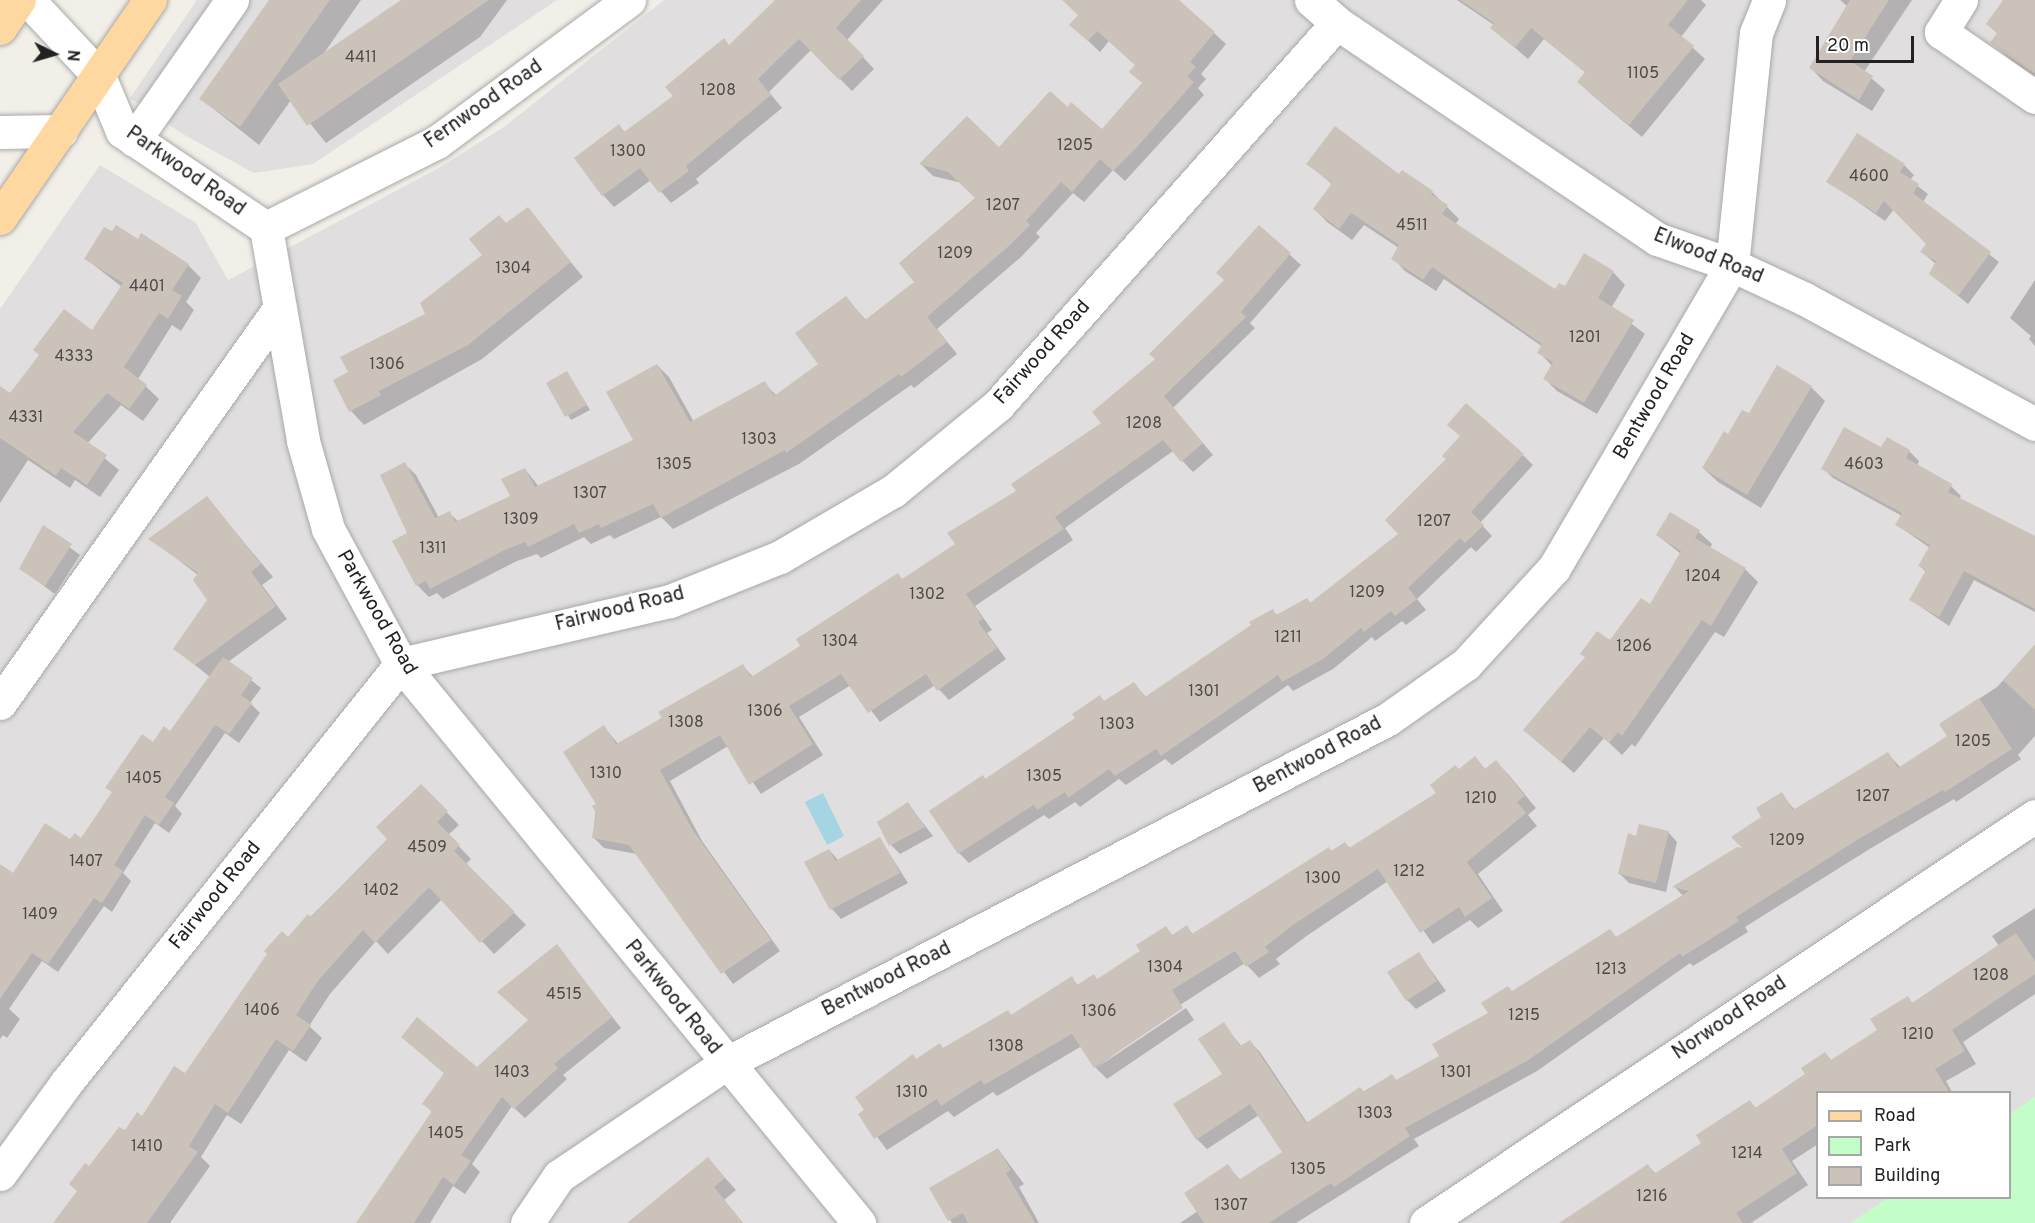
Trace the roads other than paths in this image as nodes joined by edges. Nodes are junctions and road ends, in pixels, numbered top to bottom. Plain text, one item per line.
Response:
1 (19, 0) edge
2 (28, 0) edge
3 (150, 0) edge
4 (232, 0) edge
5 (1311, 0) edge
6 (1769, 0) edge
7 (1961, 0) edge
8 (622, 2) edge
9 (1337, 23) junction
10 (0, 28) edge
11 (99, 76) junction
12 (2035, 97) edge
13 (61, 131) junction
14 (0, 132) edge
15 (134, 140) junction
16 (0, 218) edge
17 (266, 228) junction
18 (1732, 265) junction
19 (280, 308) junction
20 (2035, 424) edge
21 (401, 664) junction
22 (0, 703) edge
23 (2035, 816) edge
24 (725, 1064) junction
25 (0, 1174) edge
26 (527, 1223) edge
27 (859, 1223) edge
28 (1426, 1223) edge

1 - 10 main road
2 - 11 street, Parkwood Road
3 - 11 main road
4 - 15 street
5 - 9 street, Elwood Road
6 - 18 street, Bentwood Road
7 - 12 street
8 - 17 street, Fernwood Road
9 - 18 street, Elwood Road
9 - 21 street, Fairwood Road
11 - 13 main road
11 - 15 street, Parkwood Road
13 - 14 street
13 - 16 main road
15 - 17 street, Parkwood Road
17 - 19 street, Parkwood Road
18 - 20 street, Elwood Road
18 - 24 street, Bentwood Road
19 - 21 street, Parkwood Road
19 - 22 street
21 - 24 street, Parkwood Road
21 - 25 street, Fairwood Road
23 - 28 street, Norwood Road
24 - 26 street, Bentwood Road
24 - 27 street, Parkwood Road

